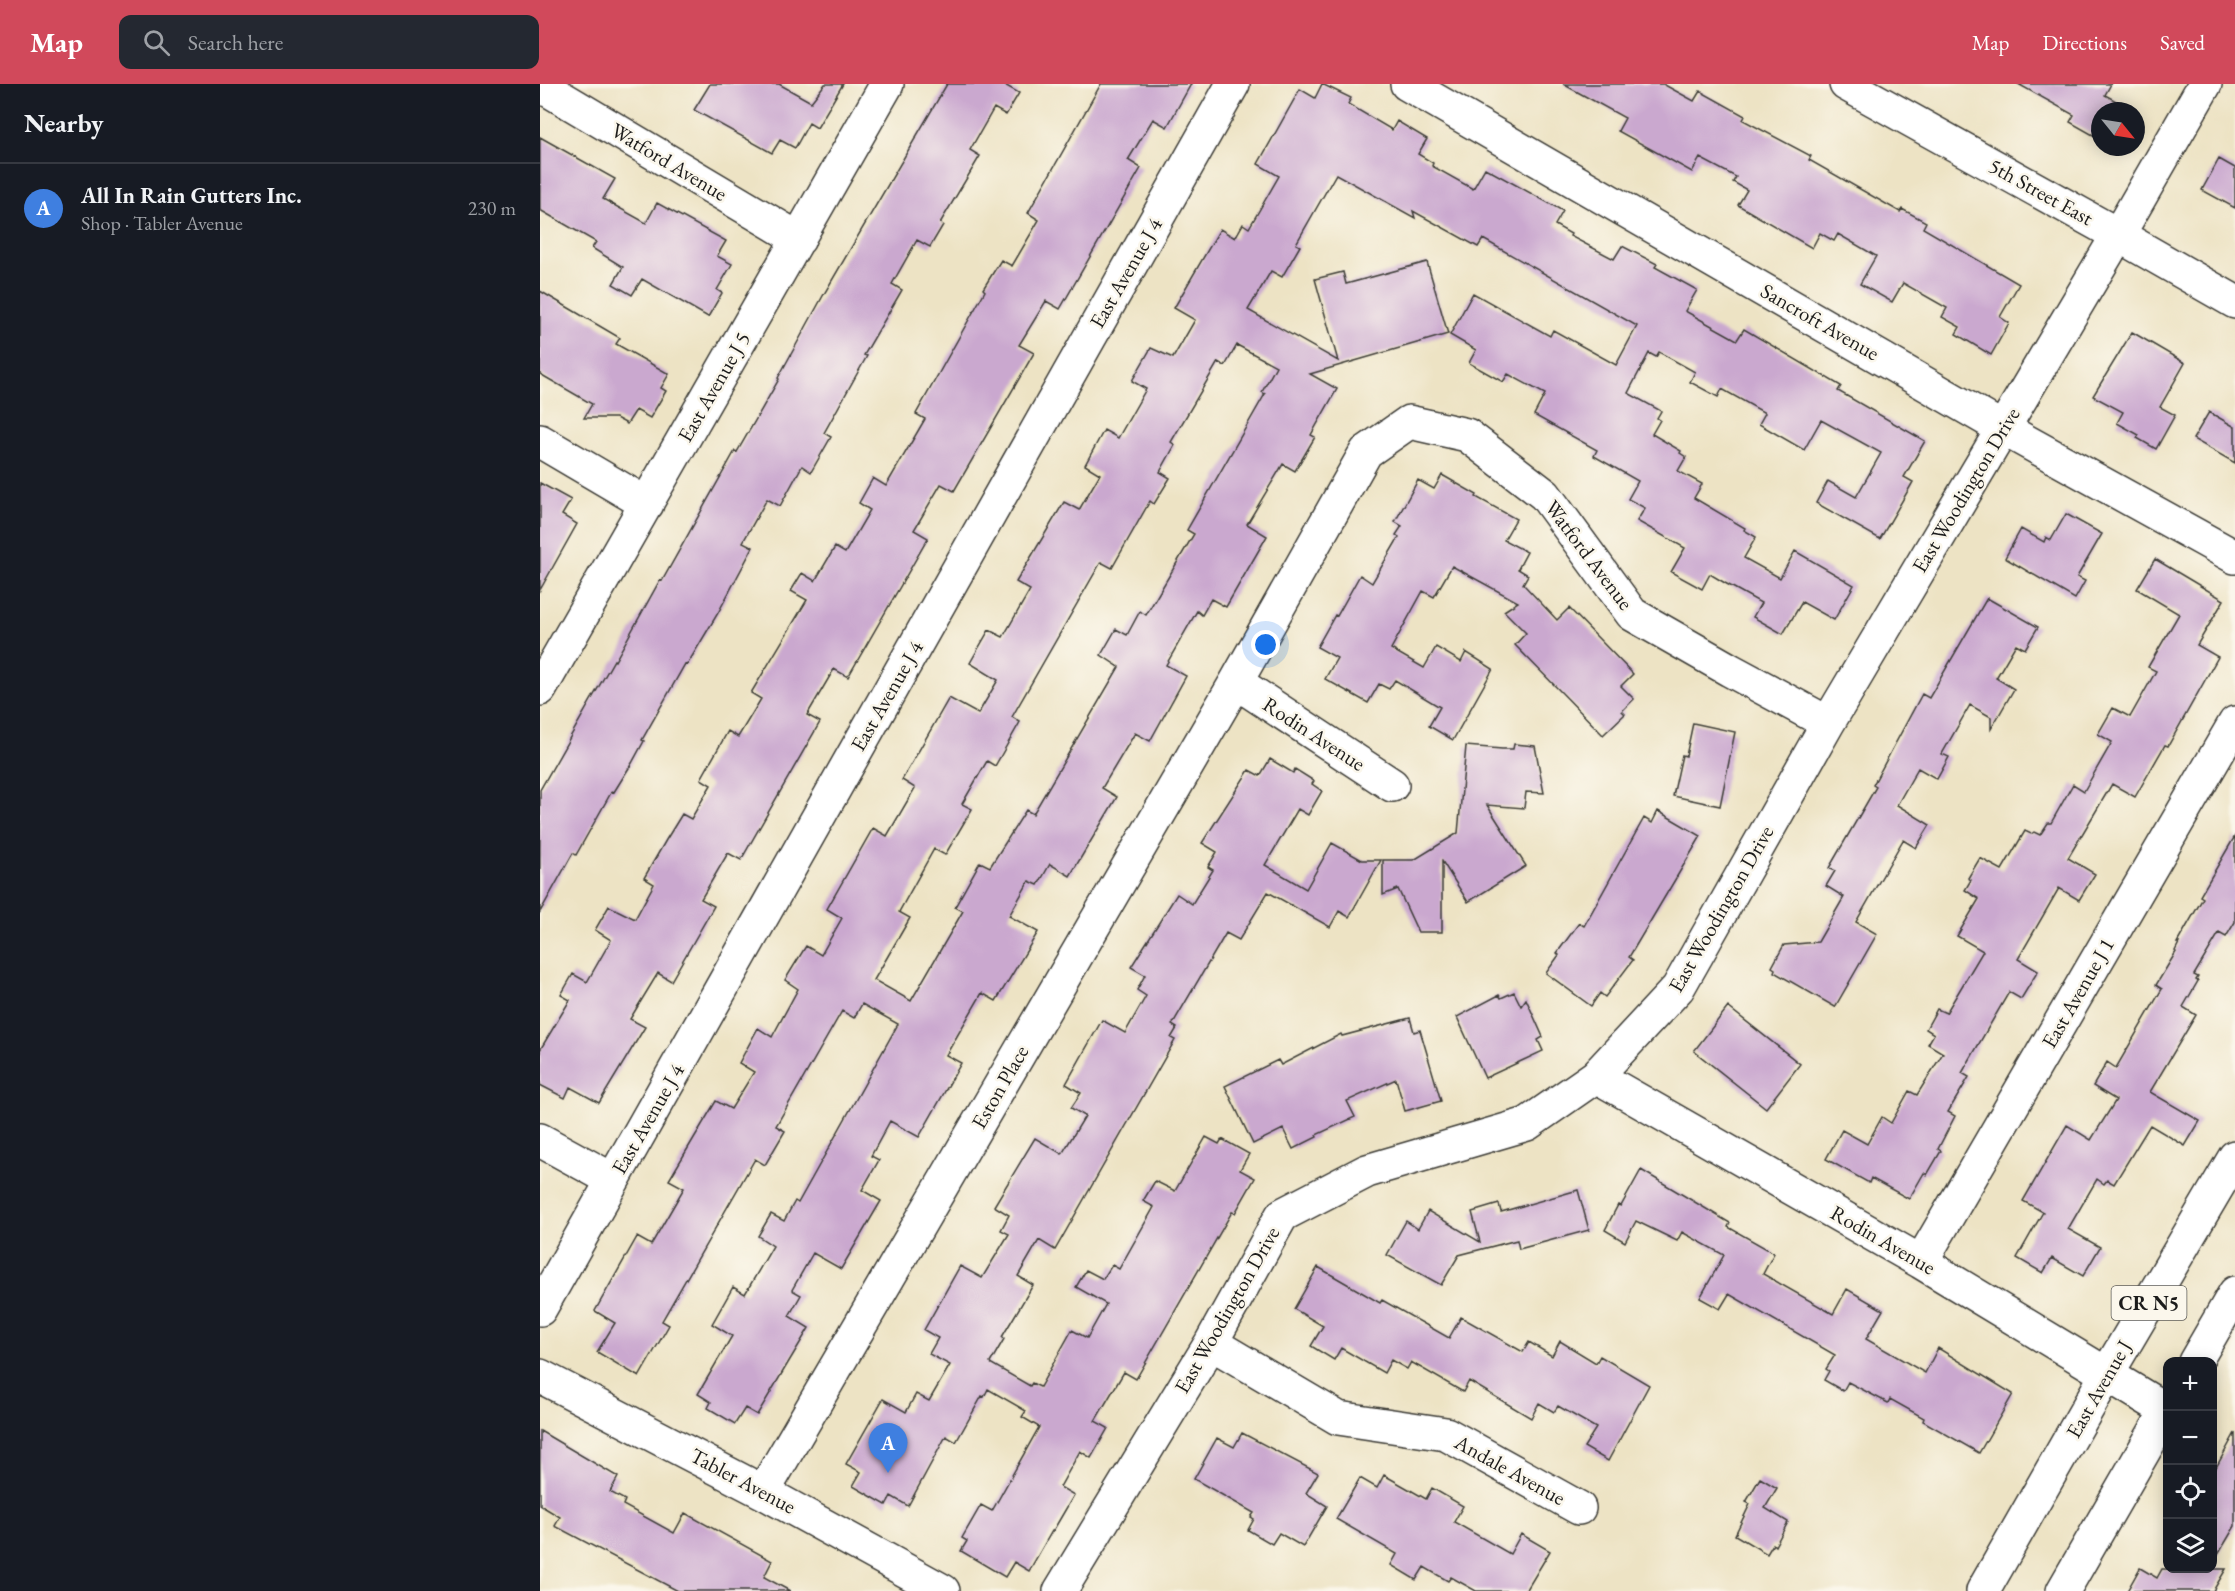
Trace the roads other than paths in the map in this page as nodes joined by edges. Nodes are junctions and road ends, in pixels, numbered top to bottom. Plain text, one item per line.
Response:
1 (887, 84) edge
2 (1233, 84) edge
3 (1407, 84) edge
4 (1846, 84) edge
5 (2205, 84) edge
6 (541, 85) edge
7 (2118, 235) junction
8 (799, 239) junction
9 (2235, 302) edge
10 (2002, 428) junction
11 (540, 441) edge
12 (647, 504) junction
13 (2235, 557) edge
14 (1236, 682) junction
15 (540, 689) edge
16 (1828, 723) junction
17 (2235, 723) edge
18 (1392, 785) dead end
19 (1596, 1076) junction
20 (540, 1140) edge
21 (2235, 1157) edge
22 (613, 1180) junction
23 (1921, 1262) junction
24 (2235, 1293) edge
25 (540, 1309) edge
26 (1210, 1343) junction
27 (2198, 1357) edge
28 (2107, 1374) junction
29 (540, 1376) edge
30 (2163, 1407) edge
31 (2166, 1411) edge
32 (763, 1491) junction
33 (1579, 1508) dead end
34 (943, 1591) edge
35 (1060, 1591) edge
36 (1983, 1591) edge
37 (2063, 1591) edge

1 - 8 street, East Avenue J 5
2 - 22 street, East Avenue J 4
3 - 10 street, Sancroft Avenue
4 - 7 street, 5th Street East
5 - 7 street, East Woodington Drive
6 - 8 street, Watford Avenue
7 - 9 street, 5th Street East
7 - 10 street, East Woodington Drive
8 - 12 street, East Avenue J 5
10 - 13 street, Sancroft Avenue
10 - 16 street, East Woodington Drive
11 - 12 street
12 - 15 street, East Avenue J 5
14 - 16 street, Watford Avenue
14 - 18 street, Rodin Avenue
14 - 32 street, Eston Place
16 - 19 street, East Woodington Drive
17 - 23 street, East Avenue J 1
19 - 23 street, Rodin Avenue
19 - 26 street, East Woodington Drive
20 - 22 street
21 - 28 street, East Avenue J / CR N5
22 - 25 street, East Avenue J 4
23 - 28 street, Rodin Avenue
24 - 27 street
26 - 33 street, Andale Avenue
26 - 35 street, East Woodington Drive
28 - 30 street, Rodin Avenue
28 - 36 street, East Avenue J / CR N5
29 - 32 street, Tabler Avenue
31 - 37 street
32 - 34 street, Tabler Avenue

